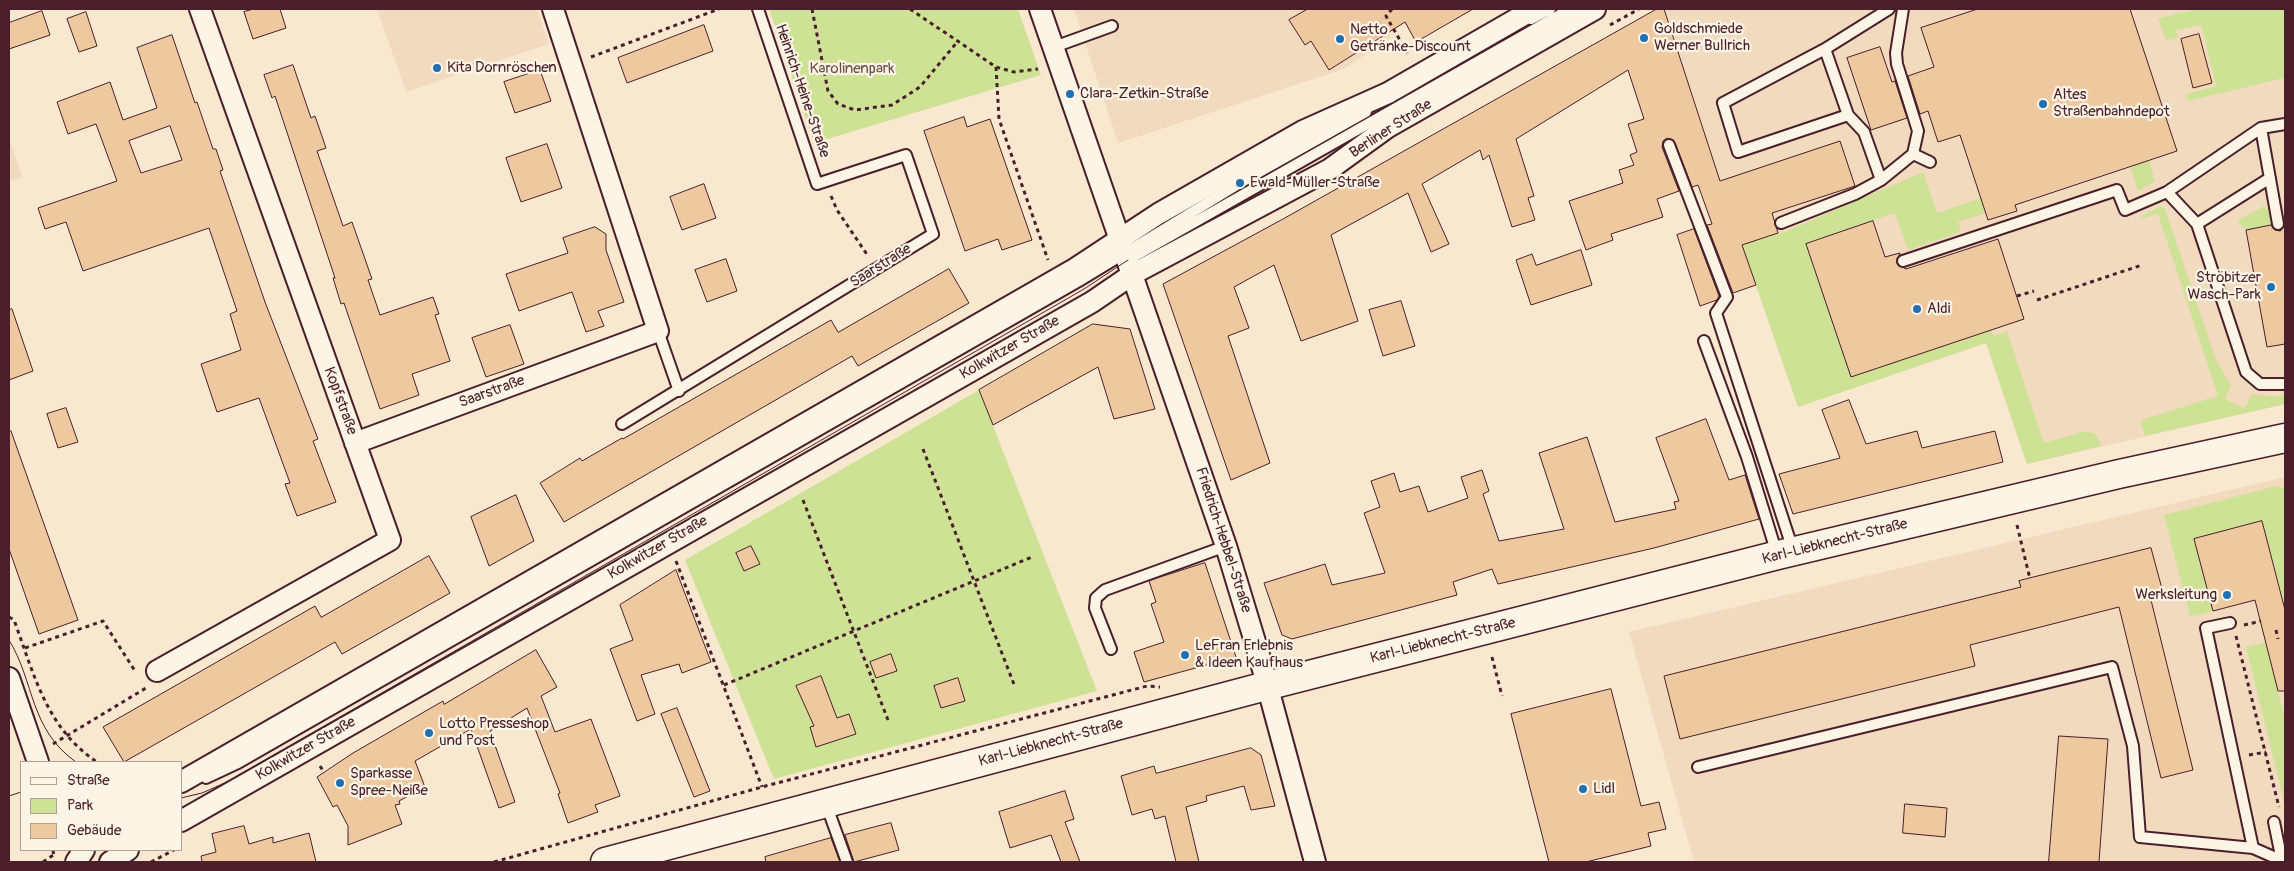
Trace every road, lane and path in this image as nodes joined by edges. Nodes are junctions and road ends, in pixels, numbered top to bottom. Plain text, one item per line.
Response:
1 (200, 9) edge
2 (553, 9) edge
3 (719, 9) edge
4 (758, 9) edge
5 (812, 9) edge
6 (910, 9) edge
7 (1040, 9) edge
8 (1392, 9) edge
9 (1534, 9) edge
10 (1550, 9) edge
11 (1570, 9) edge
12 (1595, 9) edge
13 (1889, 9) edge
14 (1903, 9) edge
15 (1112, 26) dead end
16 (958, 41) junction
17 (1824, 49) junction
18 (1057, 55) junction
19 (1413, 63) dead end
20 (572, 64) junction
21 (996, 67) junction
22 (1848, 114) junction
23 (2285, 124) edge
24 (2261, 128) junction
25 (1669, 145) dead end
26 (1913, 154) junction
27 (1930, 162) dead end
28 (2270, 178) junction
29 (1881, 180) junction
30 (817, 184) joint
31 (2167, 192) junction
32 (830, 193) dead end
33 (1782, 223) dead end
34 (2197, 224) junction
35 (2278, 224) dead end
36 (1126, 256) junction
37 (1903, 261) dead end
38 (1049, 264) dead end
39 (2142, 265) dead end
40 (877, 269) junction
41 (2034, 290) dead end
42 (2017, 296) dead end
43 (2037, 300) dead end
44 (658, 331) junction
45 (1704, 341) dead end
46 (2285, 384) edge
47 (679, 391) junction
48 (622, 424) dead end
49 (2285, 438) edge
50 (355, 443) junction
51 (923, 449) dead end
52 (803, 500) dead end
53 (2017, 525) dead end
54 (1226, 546) junction
55 (1786, 553) junction
56 (1032, 557) dead end
57 (675, 558) dead end
58 (2030, 578) dead end
59 (974, 581) junction
60 (9, 617) edge
61 (2261, 621) dead end
62 (2232, 625) joint
63 (2246, 625) dead end
64 (2276, 630) dead end
65 (854, 632) junction
66 (2278, 639) dead end
67 (25, 648) junction
68 (1111, 649) dead end
69 (1492, 657) dead end
70 (9, 678) edge
71 (151, 680) junction
72 (724, 685) junction
73 (1147, 686) dead end
74 (1266, 686) junction
75 (1015, 687) dead end
76 (1502, 696) dead end
77 (888, 720) dead end
78 (66, 737) junction
79 (37, 758) edge
80 (95, 761) edge
81 (320, 765) dead end
82 (1698, 767) dead end
83 (324, 772) dead end
84 (182, 782) edge
85 (762, 787) junction
86 (826, 803) junction
87 (2278, 819) joint
88 (182, 820) edge
89 (2253, 848) junction
90 (53, 851) edge
91 (126, 851) edge
92 (172, 851) edge
93 (2284, 861) edge
94 (43, 862) edge
95 (110, 862) edge
96 (152, 862) edge
97 (494, 862) edge
98 (605, 862) edge
99 (846, 862) edge
100 (1315, 862) edge

1 - 50 street, Kopfstraße
2 - 20 street
3 - 20 path
4 - 30 lane, Heinrich-Heine-Straße
5 - 16 path
6 - 16 path
7 - 18 street
8 - 19 path
9 - 36 street, Berliner Straße
10 - 36 lane
11 - 36 lane
12 - 36 street, Berliner Straße
13 - 17 lane
14 - 26 lane
15 - 18 lane
16 - 21 path
17 - 22 lane
17 - 22 lane
18 - 21 path
18 - 36 street
20 - 44 street
21 - 38 path
22 - 29 lane
23 - 24 lane
24 - 28 lane
24 - 31 lane
25 - 55 lane
26 - 27 lane
26 - 29 lane
28 - 34 lane
28 - 35 lane
29 - 33 lane
30 - 40 lane, Saarstraße
31 - 34 lane
31 - 37 lane
32 - 40 path
34 - 46 lane
36 - 54 street, Friedrich-Hebbel-Straße
36 - 84 street
36 - 88 street, Kolkwitzer Straße
39 - 43 path
40 - 47 lane, Saarstraße
41 - 42 path
44 - 47 lane
44 - 50 street, Saarstraße
45 - 55 lane
47 - 48 lane, Saarstraße
49 - 55 main road, Karl-Liebknecht-Straße
50 - 71 street, Kopfstraße
51 - 59 path
52 - 65 path
53 - 58 path
54 - 68 lane
54 - 74 street, Friedrich-Hebbel-Straße
55 - 74 main road, Karl-Liebknecht-Straße
56 - 59 path
57 - 72 path
59 - 65 path
59 - 75 path
60 - 67 path
61 - 63 path
62 - 87 path
62 - 89 lane
64 - 66 path
65 - 72 path
65 - 77 path
67 - 71 path
67 - 78 path
69 - 76 path
70 - 79 street
71 - 78 path
72 - 85 path
73 - 85 path
74 - 86 main road, Karl-Liebknecht-Straße
74 - 100 street, Friedrich-Hebbel-Straße
78 - 79 path
78 - 80 path
81 - 83 path
82 - 89 lane
85 - 97 path
86 - 98 main road, Karl-Liebknecht-Straße
86 - 99 lane
87 - 93 lane
89 - 93 lane
90 - 94 path
91 - 95 street
92 - 96 path

